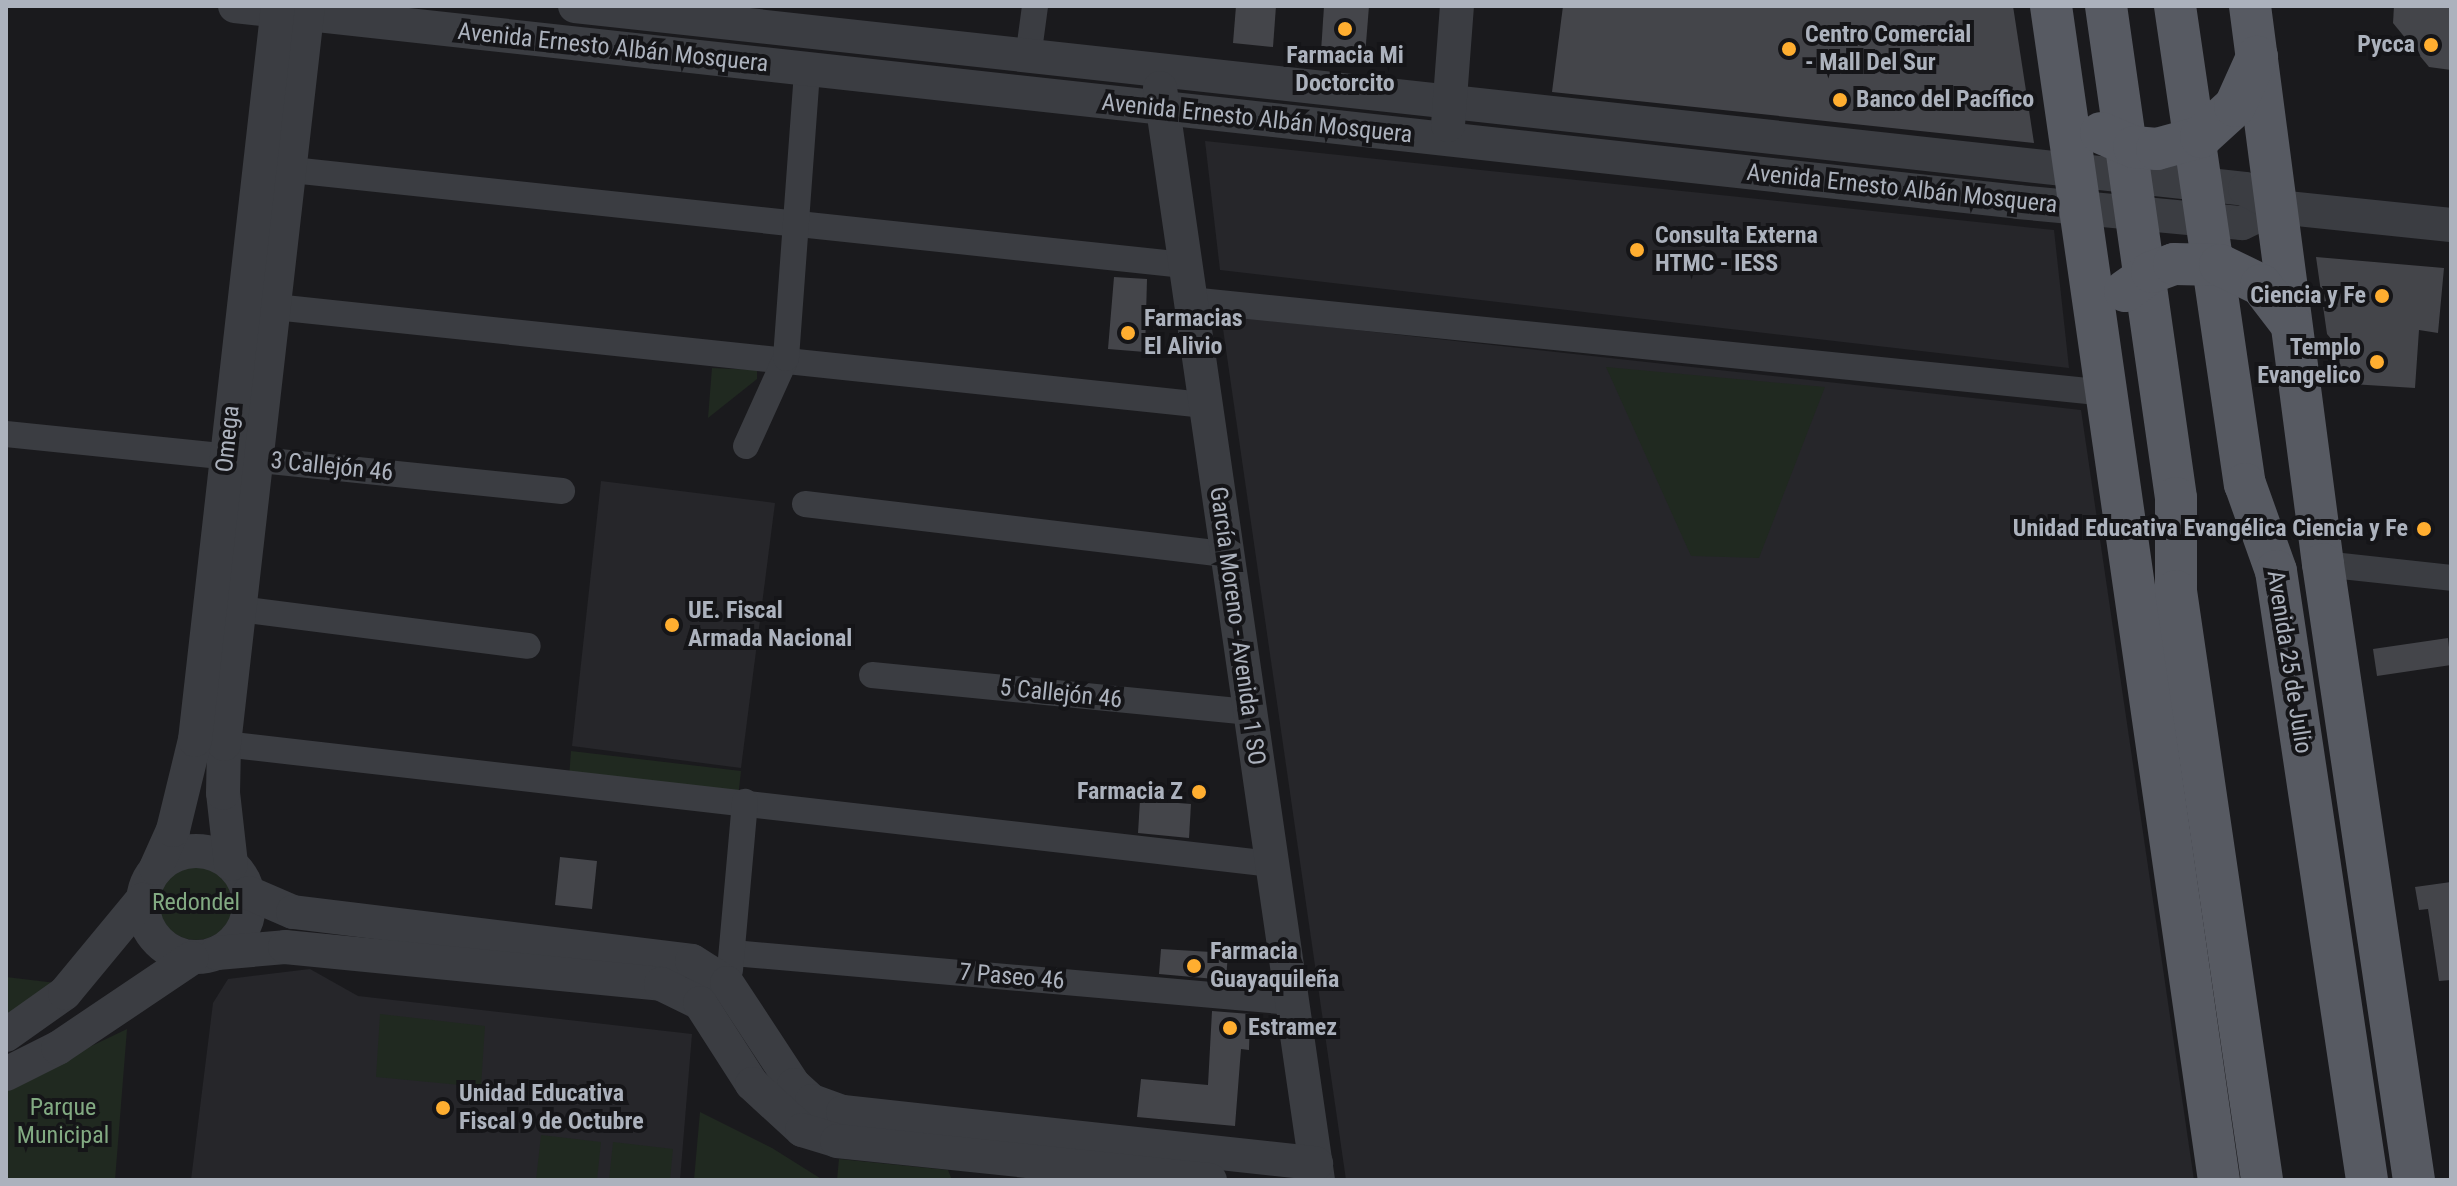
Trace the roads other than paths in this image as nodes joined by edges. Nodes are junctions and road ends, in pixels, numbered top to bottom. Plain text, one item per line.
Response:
1 (235, 6) edge
2 (575, 6) edge
3 (1035, 6) edge
4 (1457, 6) edge
5 (2051, 6) edge
6 (2106, 6) edge
7 (2175, 6) edge
8 (2250, 6) edge
9 (292, 9) edge
10 (674, 12) edge
11 (671, 54) junction
12 (2258, 56) junction
13 (1028, 58) junction
14 (807, 69) junction
15 (1158, 72) junction
16 (2064, 91) junction
17 (1450, 102) junction
18 (1162, 109) junction
19 (1447, 139) junction
20 (292, 170) junction
21 (2078, 190) junction
22 (2277, 207) junction
23 (797, 223) junction
24 (2451, 225) edge
25 (1184, 265) junction
26 (1190, 300) junction
27 (275, 307) junction
28 (2291, 324) junction
29 (2100, 341) junction
30 (786, 358) junction
31 (2107, 393) junction
32 (1205, 405) junction
33 (6, 434) edge
34 (746, 446) dead end
35 (242, 458) junction
36 (562, 491) dead end
37 (805, 504) dead end
38 (1227, 554) junction
39 (2323, 564) junction
40 (2451, 578) edge
41 (240, 609) junction
42 (528, 646) dead end
43 (872, 675) dead end
44 (1250, 712) junction
45 (224, 744) junction
46 (745, 802) junction
47 (231, 864) junction
48 (1272, 864) junction
49 (156, 868) junction
50 (249, 893) junction
51 (142, 900) junction
52 (2377, 926) junction
53 (205, 956) junction
54 (730, 968) junction
55 (2237, 993) junction
56 (1292, 1002) junction
57 (6, 1035) edge
58 (2350, 1064) junction
59 (6, 1074) edge
60 (2207, 1099) junction
61 (1317, 1172) edge
62 (1210, 1180) edge
63 (2219, 1180) edge
64 (2262, 1180) edge
65 (2367, 1180) edge
66 (2414, 1180) edge

1 - 9 street, Avenida Ernesto Albán Mosquera
2 - 10 street, Avenida Ernesto Albán Mosquera
3 - 13 street
4 - 17 street
5 - 16 main road
6 - 55 main road
7 - 58 main road, Avenida 25 de Julio
8 - 12 main road, Avenida 25 de Julio
9 - 11 street, Avenida Ernesto Albán Mosquera
9 - 20 street, Omega
9 - 35 street, Omega
10 - 11 street
10 - 13 street, Avenida Ernesto Albán Mosquera
11 - 14 street, Avenida Ernesto Albán Mosquera
12 - 16 main road
12 - 22 main road, Avenida 25 de Julio
13 - 15 street, Avenida Ernesto Albán Mosquera
14 - 18 street, Avenida Ernesto Albán Mosquera
14 - 23 street
15 - 17 street, Avenida Ernesto Albán Mosquera
15 - 18 street, García Moreno - Avenida 1 SO
16 - 21 main road
17 - 19 street
17 - 21 street, Avenida Ernesto Albán Mosquera
18 - 19 street, Avenida Ernesto Albán Mosquera
18 - 25 street, García Moreno - Avenida 1 SO
19 - 21 street, Avenida Ernesto Albán Mosquera
20 - 23 street
20 - 27 street, Omega
21 - 22 street, Avenida Ernesto Albán Mosquera
21 - 29 main road
22 - 24 street, Avenida Ernesto Albán Mosquera
22 - 28 main road, Avenida 25 de Julio
23 - 25 street
23 - 30 street
25 - 26 street, García Moreno - Avenida 1 SO
26 - 31 street
26 - 32 street, García Moreno - Avenida 1 SO
27 - 30 street
27 - 35 street, Omega
28 - 29 main road
28 - 39 main road, Avenida 25 de Julio
29 - 31 main road
30 - 32 street
30 - 34 street
31 - 60 main road
32 - 38 street, García Moreno - Avenida 1 SO
33 - 35 street, 3 Callejón 46
35 - 36 street, 3 Callejón 46
35 - 41 street, Omega
35 - 49 street, Omega
37 - 38 street
38 - 44 street, García Moreno - Avenida 1 SO
39 - 40 street
39 - 52 main road, Avenida 25 de Julio
41 - 42 street
41 - 45 street, Omega
43 - 44 street, 5 Callejón 46
44 - 48 street, García Moreno - Avenida 1 SO
45 - 46 street
45 - 47 street, Omega
46 - 48 street
46 - 54 street
47 - 49 street
47 - 50 street
48 - 56 street, García Moreno - Avenida 1 SO
49 - 51 street
50 - 53 street
50 - 54 street
51 - 53 street
51 - 57 street
52 - 58 main road
52 - 66 main road, Avenida 25 de Julio
53 - 59 street
53 - 62 street
54 - 56 street, 7 Paseo 46
54 - 61 street
55 - 60 main road
55 - 64 main road
56 - 61 street, García Moreno - Avenida 1 SO
58 - 65 main road, Avenida 25 de Julio
60 - 63 main road

